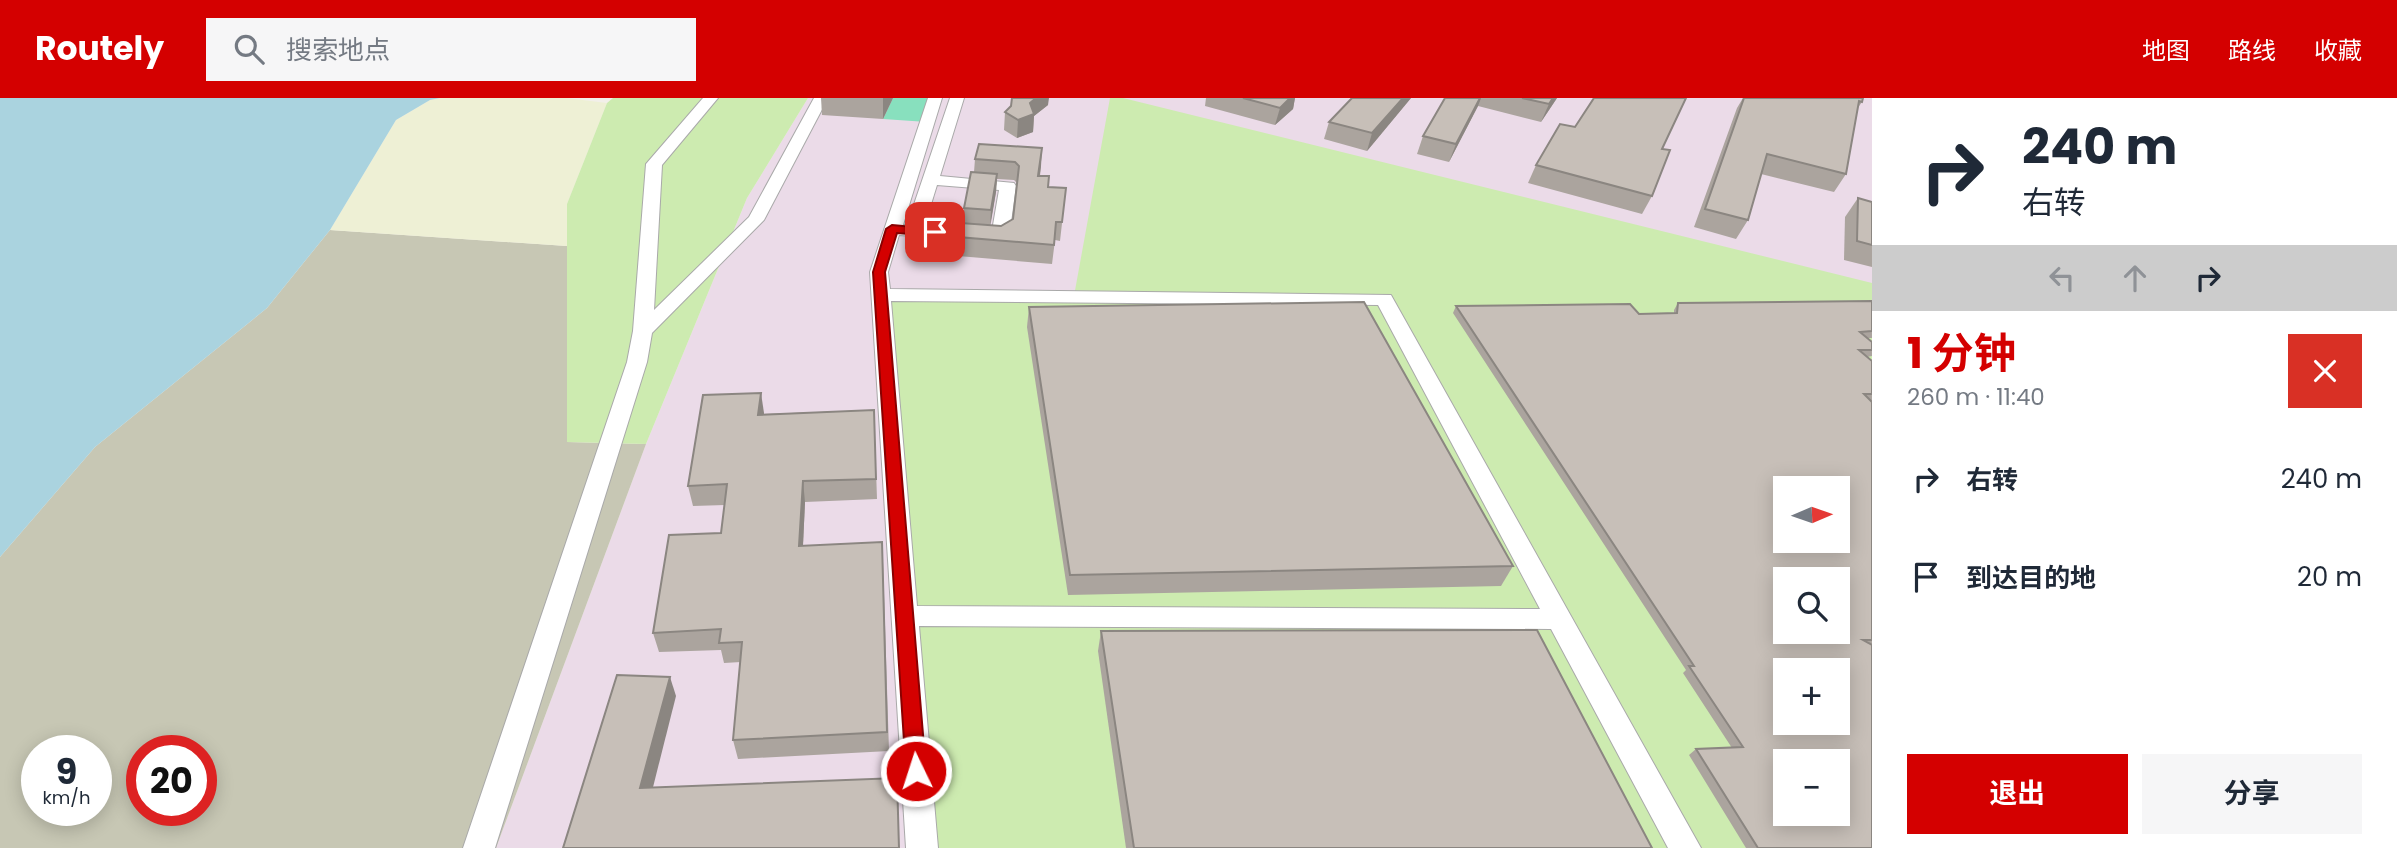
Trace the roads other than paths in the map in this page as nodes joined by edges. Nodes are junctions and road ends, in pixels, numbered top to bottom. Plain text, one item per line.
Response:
1 (711, 98) edge
2 (821, 98) edge
3 (935, 98) edge
4 (957, 98) edge
5 (930, 180) junction
6 (892, 229) junction
7 (914, 231) junction
8 (881, 295) junction
9 (642, 331) junction
10 (905, 616) junction
11 (1559, 619) junction
12 (479, 848) edge
13 (922, 848) edge
14 (1685, 848) edge

1 - 9 street
2 - 9 lane
3 - 6 street
4 - 5 lane
5 - 7 lane
5 - 7 street
6 - 7 lane
6 - 8 street
8 - 10 street
8 - 11 street
9 - 12 street
10 - 11 street
10 - 13 street
11 - 14 street

